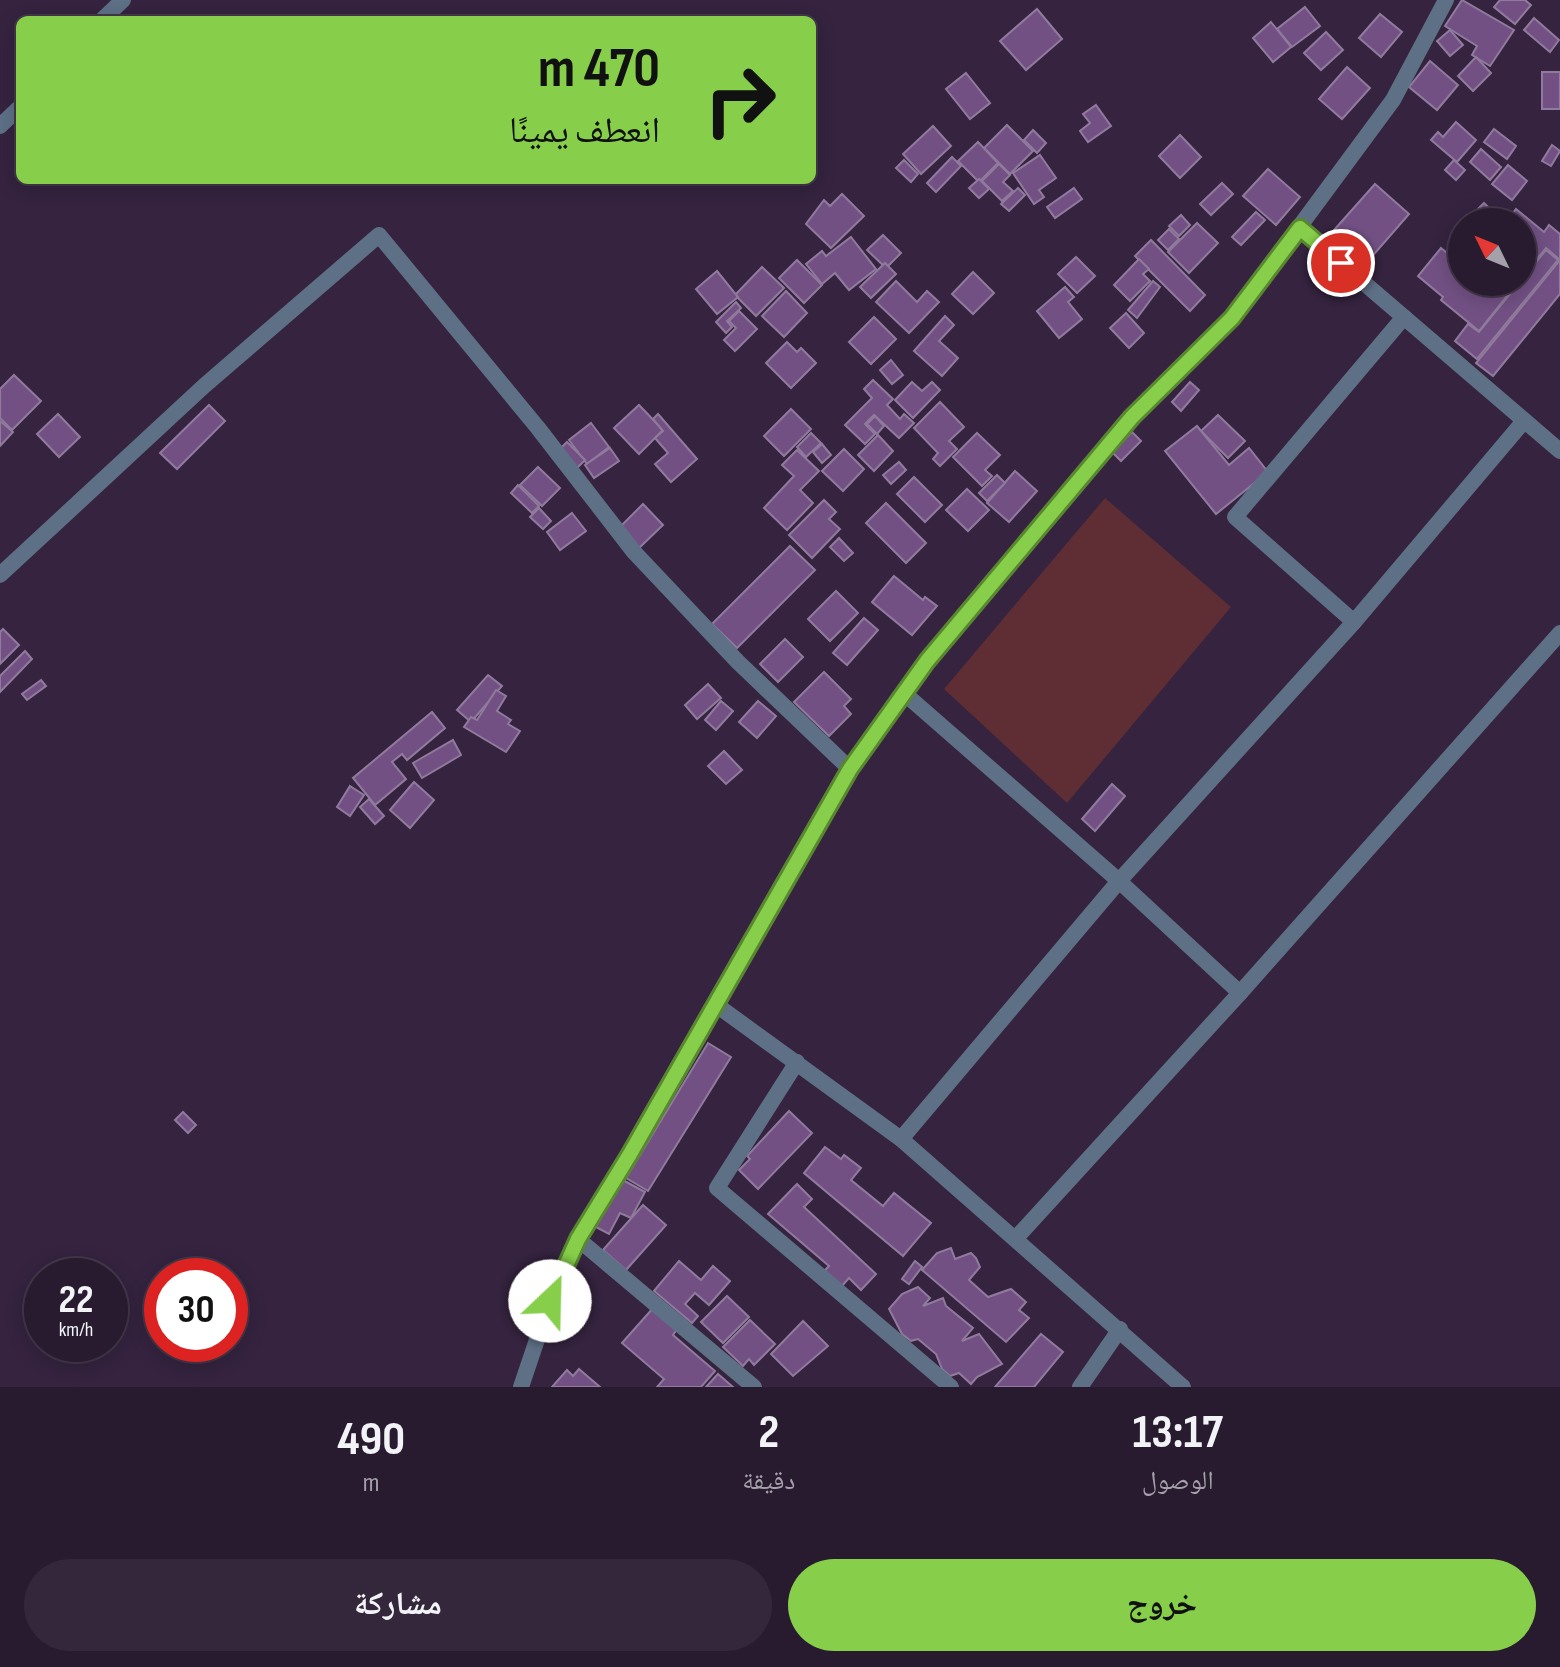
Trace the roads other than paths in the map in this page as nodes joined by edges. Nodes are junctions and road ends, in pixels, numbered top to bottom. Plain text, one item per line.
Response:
1 (123, 0) edge
2 (1446, 0) edge
3 (106, 16) edge
4 (16, 111) edge
5 (0, 126) edge
6 (1300, 228) junction
7 (1404, 317) junction
8 (1524, 421) junction
9 (1560, 451) edge
10 (0, 575) edge
11 (1354, 622) junction
12 (1560, 633) edge
13 (905, 694) junction
14 (850, 769) junction
15 (1119, 881) junction
16 (1240, 993) junction
17 (715, 1004) junction
18 (797, 1062) junction
19 (901, 1139) junction
20 (1016, 1238) junction
21 (578, 1239) junction
22 (1120, 1329) junction
23 (521, 1387) edge
24 (754, 1387) edge
25 (951, 1387) edge
26 (1080, 1387) edge
27 (1183, 1387) edge

1 - 3 street
2 - 6 street
4 - 5 street
6 - 7 street
6 - 13 street
7 - 8 street
7 - 11 street
8 - 9 street
8 - 11 street
10 - 14 street
11 - 15 street
12 - 16 street
13 - 14 street
13 - 15 street
14 - 17 street
15 - 16 street
15 - 19 street
16 - 20 street
17 - 18 street
17 - 21 street
18 - 19 street
18 - 25 street
19 - 20 street
20 - 22 street
21 - 23 street
21 - 24 street
22 - 26 street
22 - 27 street

